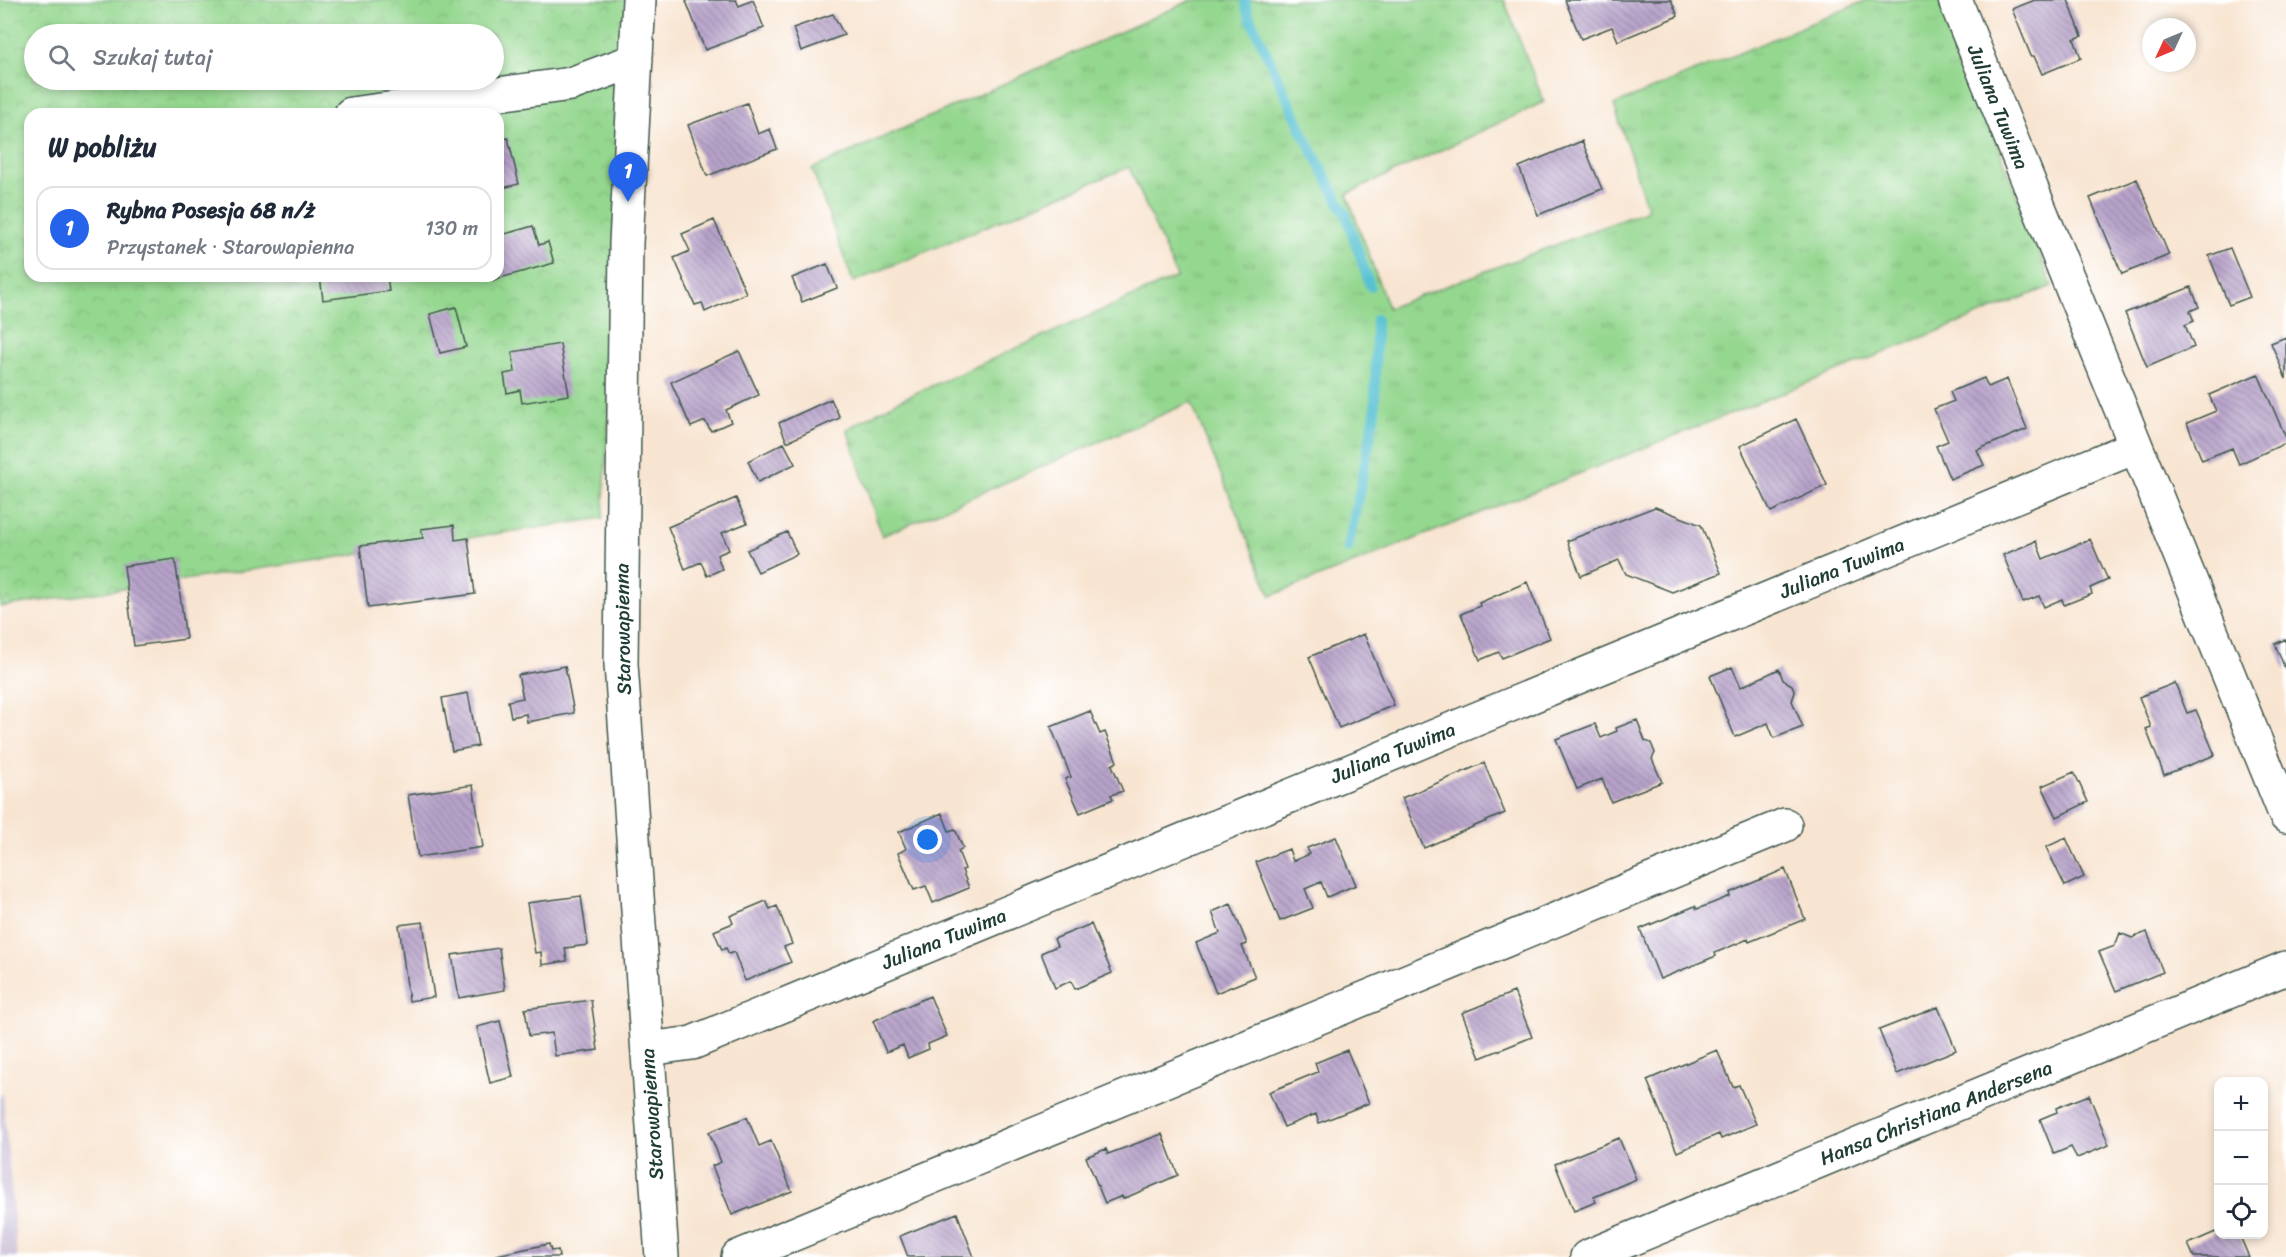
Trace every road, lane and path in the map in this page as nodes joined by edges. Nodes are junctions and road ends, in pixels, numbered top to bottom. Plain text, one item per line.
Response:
1 (639, 0) edge
2 (1955, 0) edge
3 (636, 60) junction
4 (395, 108) edge
5 (2135, 447) junction
6 (2286, 816) edge
7 (1785, 825) dead end
8 (2286, 968) edge
9 (648, 1049) junction
10 (662, 1257) edge
11 (738, 1257) edge
12 (1587, 1257) edge

1 - 3 street, Starowapienna
2 - 5 street, Juliana Tuwima
3 - 4 street
3 - 9 street, Starowapienna
5 - 6 street, Juliana Tuwima
5 - 9 street, Juliana Tuwima
7 - 11 street
8 - 12 street, Hansa Christiana Andersena
9 - 10 street, Starowapienna

